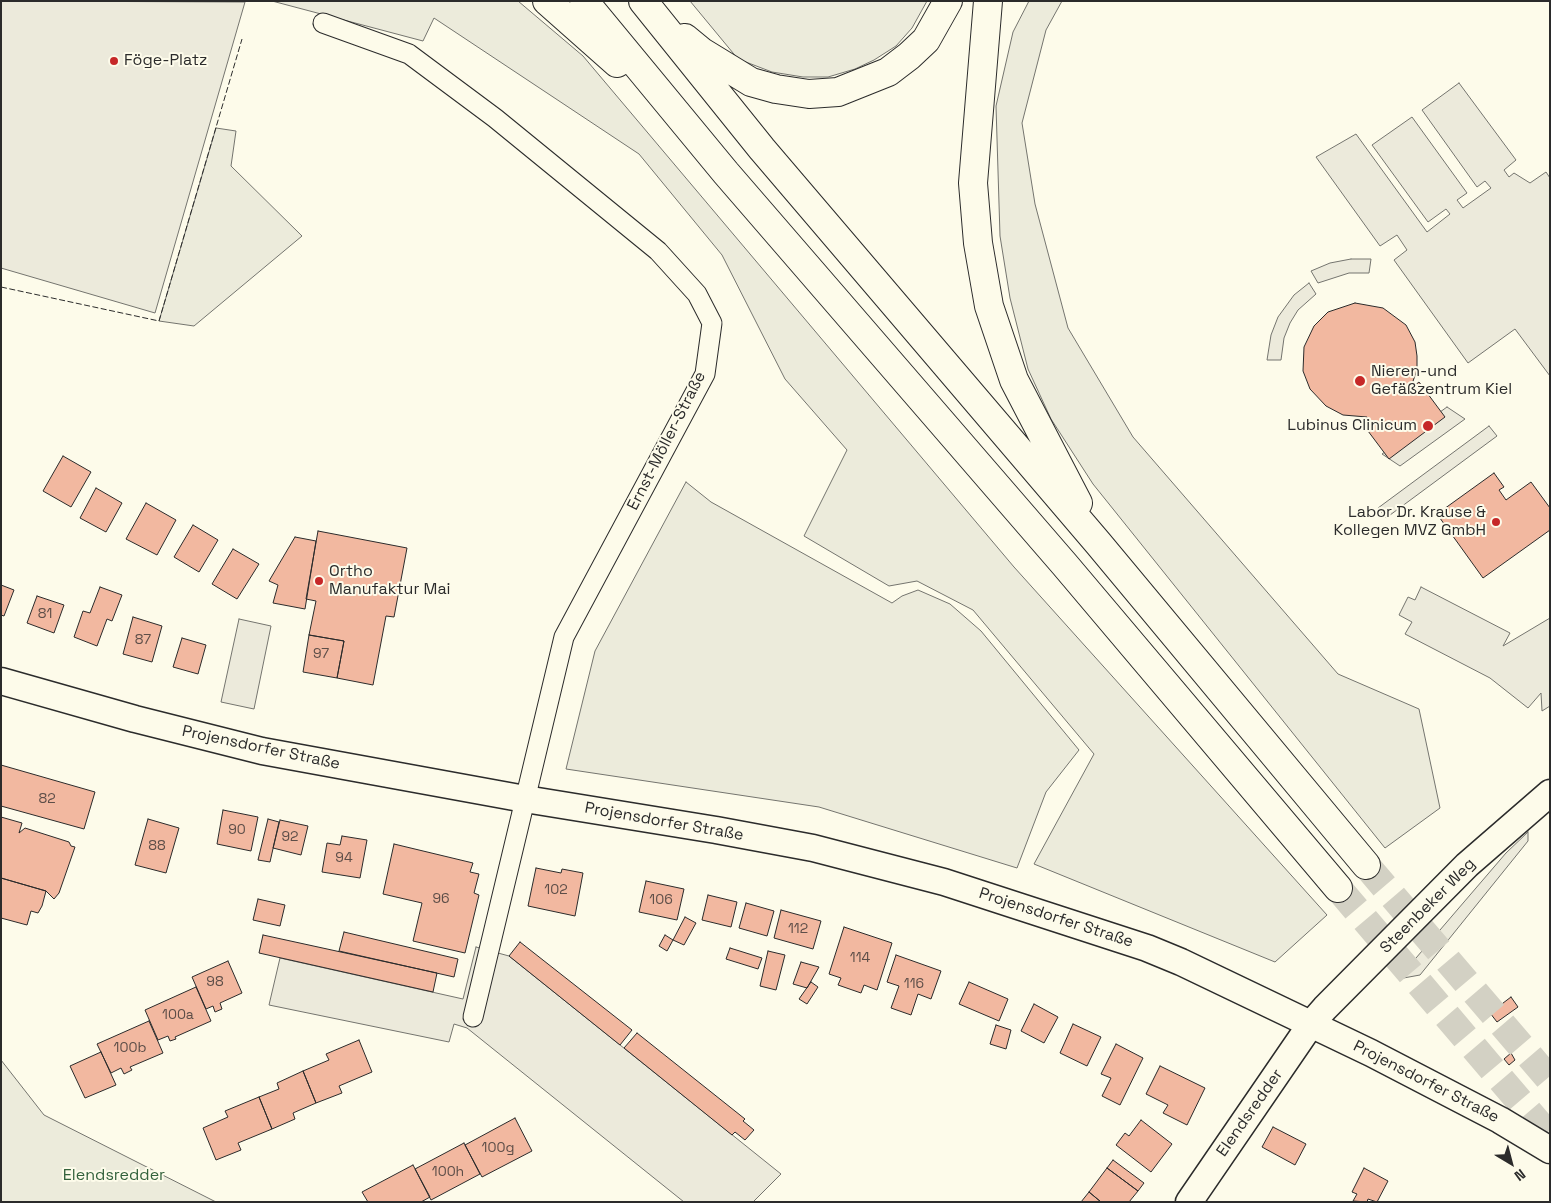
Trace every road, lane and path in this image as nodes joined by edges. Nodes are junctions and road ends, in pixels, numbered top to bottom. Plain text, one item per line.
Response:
1 (547, 1) edge
2 (584, 1) edge
3 (948, 1) edge
4 (988, 1) edge
5 (1007, 1) edge
6 (646, 5) edge
7 (323, 23) dead end
8 (984, 72) junction
9 (726, 173) junction
10 (1098, 543) junction
11 (1, 681) edge
12 (1550, 793) edge
13 (525, 799) junction
14 (1366, 865) tunnel mouth
15 (1338, 888) tunnel mouth
16 (473, 1018) dead end
17 (1311, 1024) junction
18 (1550, 1150) edge
19 (1189, 1202) edge

1 - 9 highway
2 - 9 highway
3 - 6 highway
4 - 8 highway
5 - 8 highway
6 - 10 highway
7 - 13 street, Ernst-Möller-Straße
8 - 10 highway
9 - 15 highway
10 - 14 highway
11 - 13 street, Projensdorfer Straße
12 - 17 street, Steenbeker Weg
13 - 16 street
13 - 17 street, Projensdorfer Straße
17 - 18 street, Projensdorfer Straße
17 - 19 street, Elendsredder

